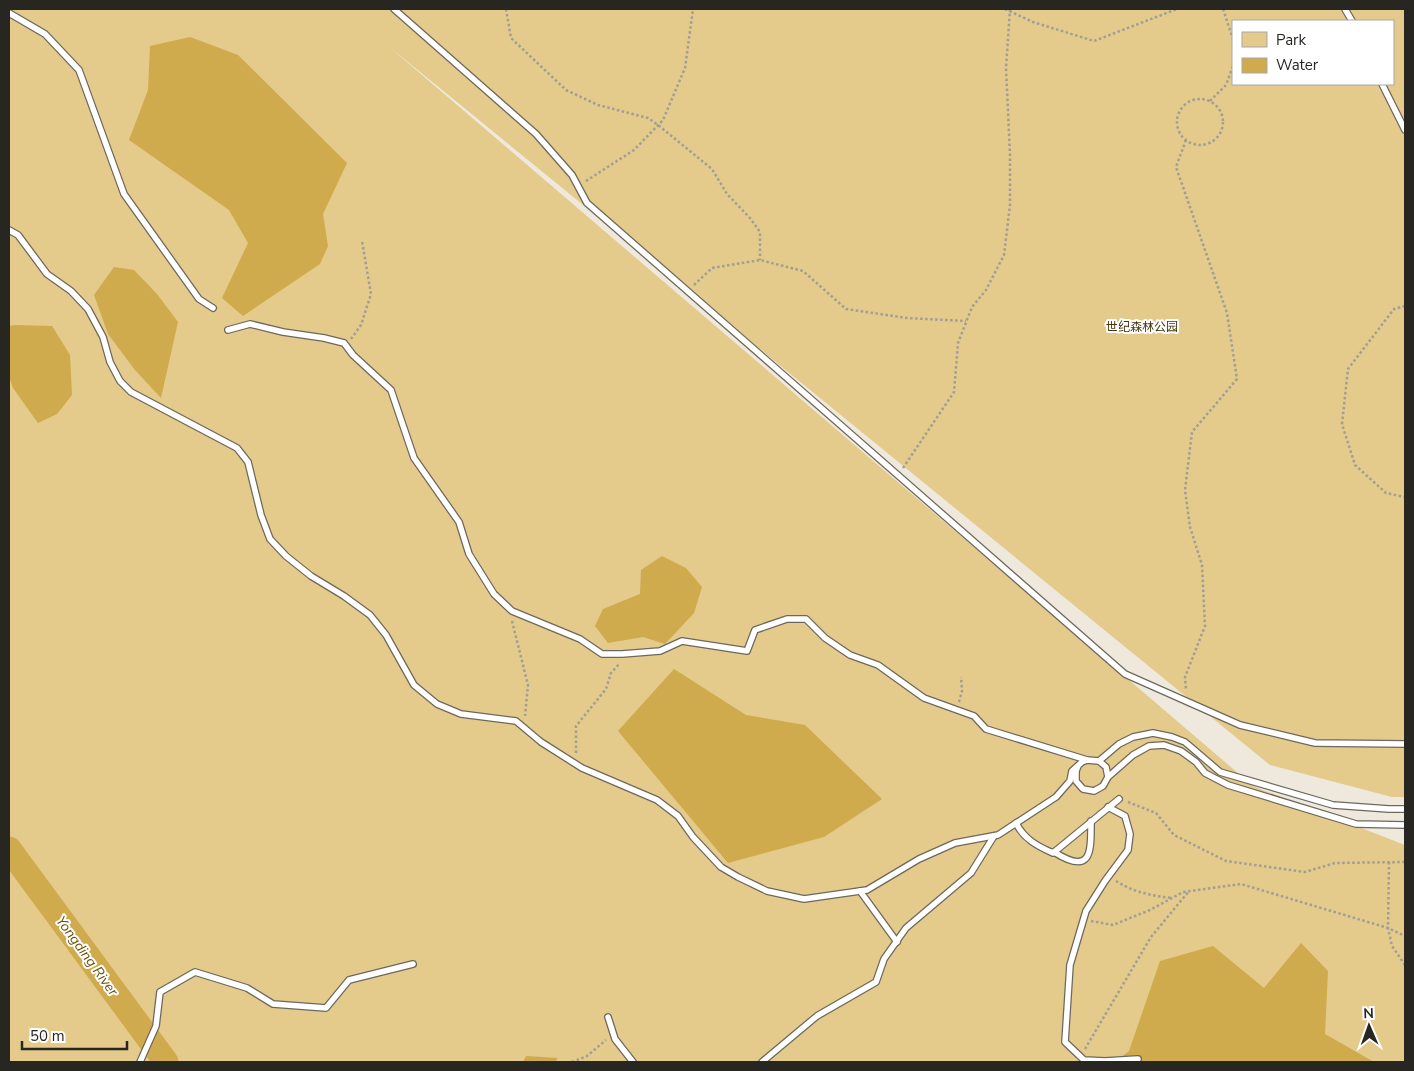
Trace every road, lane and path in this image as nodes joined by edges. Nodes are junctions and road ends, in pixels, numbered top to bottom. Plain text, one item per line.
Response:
1 (394, 9) edge
2 (506, 9) edge
3 (693, 9) edge
4 (1005, 9) edge
5 (1177, 9) edge
6 (1223, 9) edge
7 (1345, 9) edge
8 (1009, 10) edge
9 (9, 12) edge
10 (1351, 20) edge
11 (1232, 36) edge
12 (1232, 69) edge
13 (1382, 85) edge
14 (1210, 101) junction
15 (658, 125) junction
16 (1405, 130) edge
17 (1186, 140) junction
18 (578, 186) junction
19 (9, 230) edge
20 (362, 241) dead end
21 (760, 260) junction
22 (688, 291) junction
23 (1405, 306) edge
24 (212, 308) dead end
25 (966, 321) junction
26 (228, 330) dead end
27 (346, 346) junction
28 (898, 475) junction
29 (1405, 497) edge
30 (508, 607) junction
31 (624, 654) junction
32 (960, 676) dead end
33 (1187, 702) junction
34 (957, 710) junction
35 (524, 728) junction
36 (1405, 744) edge
37 (1087, 760) junction
38 (1099, 760) junction
39 (576, 764) junction
40 (1078, 766) junction
41 (1108, 777) junction
42 (1119, 799) joint
43 (1108, 807) junction
44 (1405, 809) edge
45 (1091, 821) junction
46 (1016, 823) junction
47 (1405, 825) edge
48 (994, 836) junction
49 (1054, 852) junction
50 (1389, 862) junction
51 (1405, 862) edge
52 (1109, 876) junction
53 (860, 891) junction
54 (1189, 891) junction
55 (1172, 898) junction
56 (1085, 917) junction
57 (1388, 928) junction
58 (1405, 936) edge
59 (897, 942) junction
60 (413, 964) dead end
61 (1405, 965) edge
62 (608, 1017) dead end
63 (613, 1033) junction
64 (1081, 1057) junction
65 (1138, 1059) dead end
66 (140, 1062) edge
67 (572, 1062) edge
68 (633, 1062) edge
69 (762, 1062) edge

1 - 18 lane
2 - 15 path
3 - 15 path
4 - 8 path
5 - 8 path
6 - 11 path
7 - 10 lane
8 - 25 path
9 - 24 lane
12 - 14 path
13 - 16 lane
14 - 17 path
14 - 17 path
15 - 18 path
15 - 21 path
17 - 33 path
18 - 22 lane
19 - 35 lane
20 - 27 path
21 - 22 path
21 - 25 path
22 - 28 lane
23 - 29 path
25 - 28 path
26 - 27 lane
27 - 30 lane
28 - 33 lane
30 - 31 lane
30 - 35 path
31 - 34 lane
31 - 39 path
32 - 34 path
33 - 36 lane
34 - 37 lane
35 - 39 lane
37 - 38 lane
37 - 40 lane
38 - 41 lane
38 - 44 lane
39 - 53 lane
40 - 41 lane
40 - 46 lane
41 - 47 lane
42 - 43 lane
42 - 50 path
43 - 45 lane
43 - 52 lane
45 - 49 lane
45 - 49 lane
46 - 48 lane
46 - 49 lane
48 - 53 lane
48 - 59 lane
50 - 51 path
50 - 57 path
52 - 55 path
52 - 56 lane
53 - 59 lane
54 - 55 path
54 - 57 path
54 - 64 path
55 - 56 path
56 - 64 lane
57 - 58 path
57 - 61 path
59 - 69 lane
60 - 66 lane
62 - 63 lane
63 - 67 path
63 - 68 lane
64 - 65 lane

